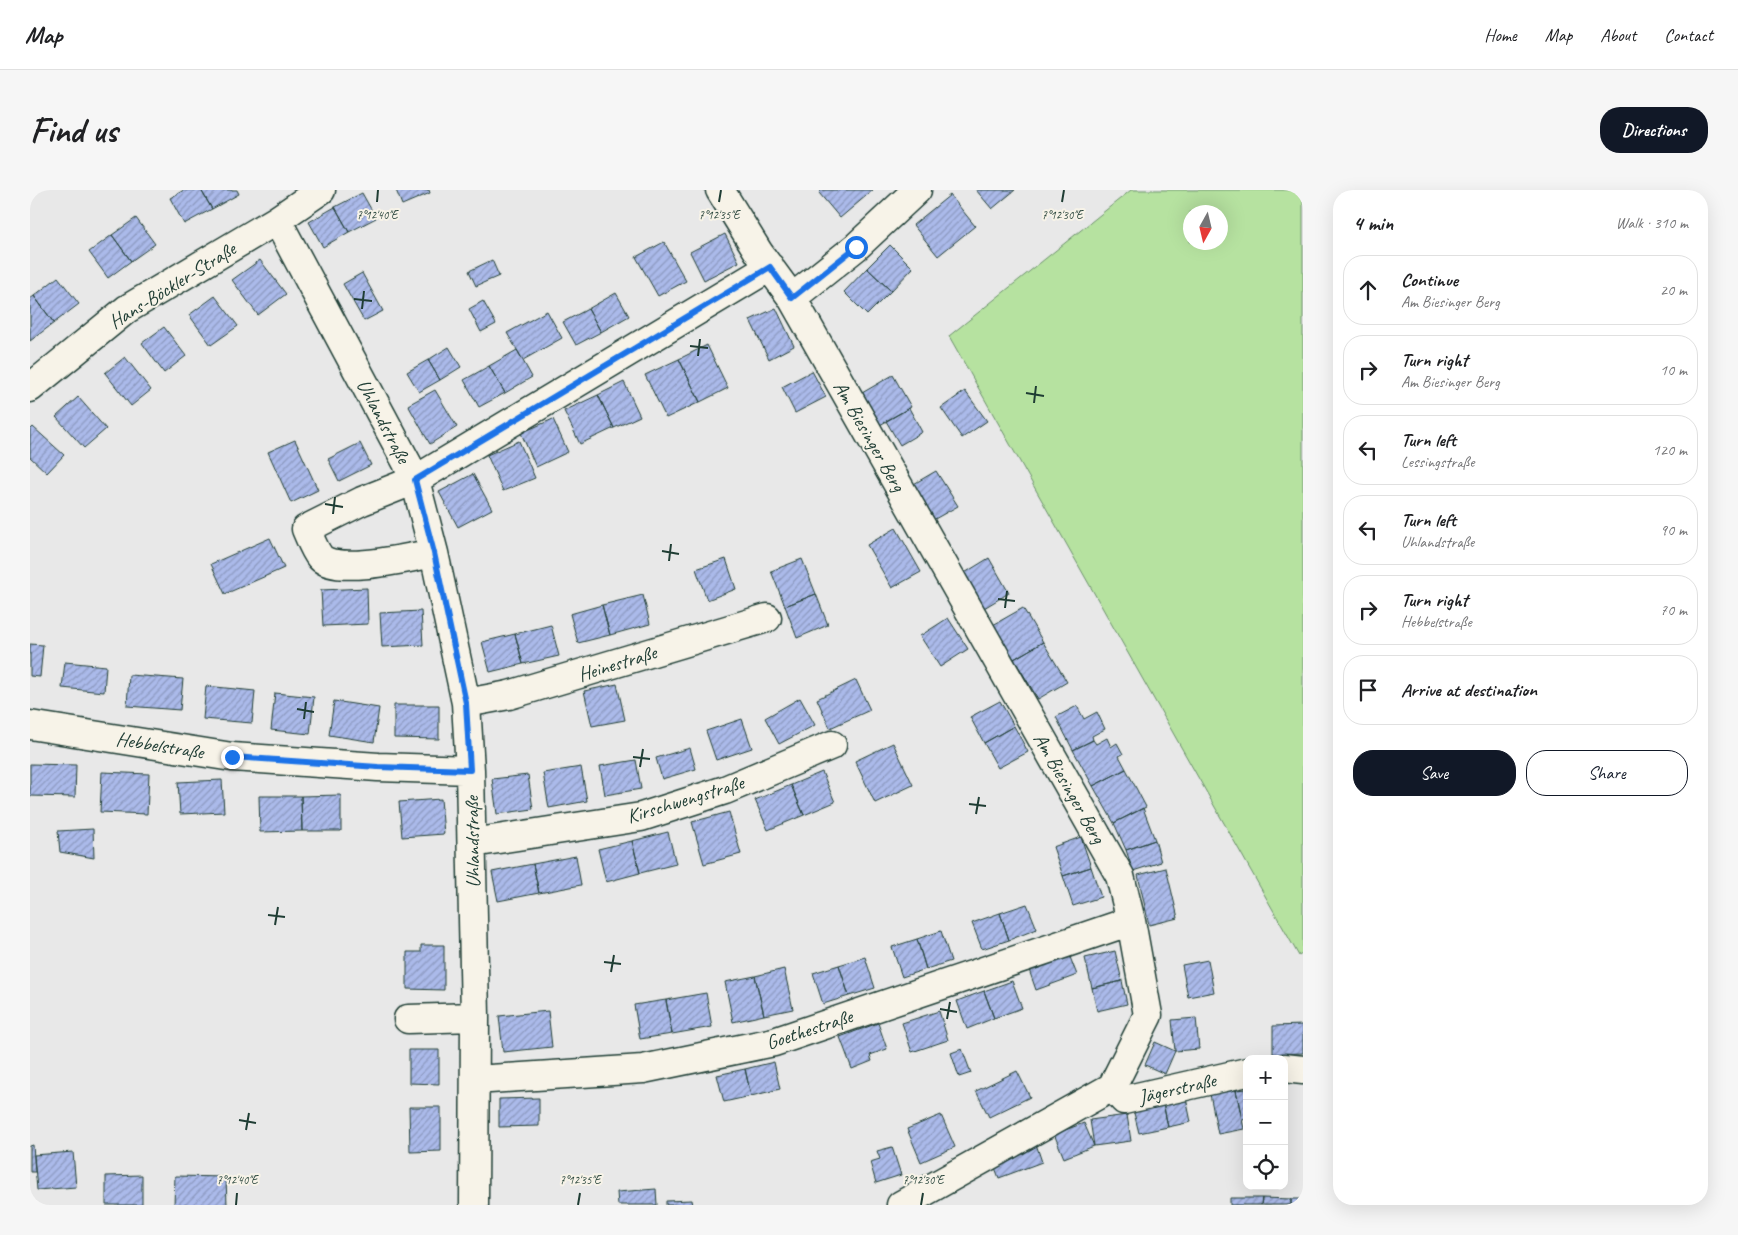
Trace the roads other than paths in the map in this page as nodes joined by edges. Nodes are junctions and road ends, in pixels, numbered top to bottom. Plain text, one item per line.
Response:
1 (321, 190) edge
2 (720, 190) edge
3 (917, 190) edge
4 (277, 220) junction
5 (770, 267) junction
6 (792, 298) junction
7 (30, 388) edge
8 (415, 480) junction
9 (434, 553) junction
10 (767, 618) dead end
11 (466, 703) junction
12 (30, 725) edge
13 (832, 745) dead end
14 (470, 770) junction
15 (472, 843) junction
16 (1131, 921) junction
17 (475, 1017) junction
18 (408, 1019) dead end
19 (1288, 1068) edge
20 (1303, 1070) edge
21 (1243, 1073) edge
22 (475, 1080) junction
23 (1112, 1087) junction
24 (474, 1205) edge
25 (901, 1205) edge

1 - 4 street, Hans-Böckler-Straße
2 - 5 street
3 - 6 street
4 - 7 street, Hans-Böckler-Straße
4 - 8 street, Uhlandstraße
5 - 6 street, Am Biesinger Berg
5 - 8 street
6 - 16 street, Am Biesinger Berg
8 - 9 street, Uhlandstraße
8 - 9 street
9 - 11 street, Uhlandstraße
10 - 11 street, Heinestraße
11 - 14 street, Uhlandstraße
12 - 14 street, Hebbelstraße
13 - 15 street, Kirschwengstraße
14 - 15 street, Uhlandstraße
15 - 17 street, Uhlandstraße
16 - 22 street, Goethestraße
16 - 23 street, Am Biesinger Berg
17 - 18 street
17 - 22 street, Uhlandstraße
19 - 20 street
21 - 23 street, Jägerstraße
22 - 24 street, Uhlandstraße
23 - 25 street

